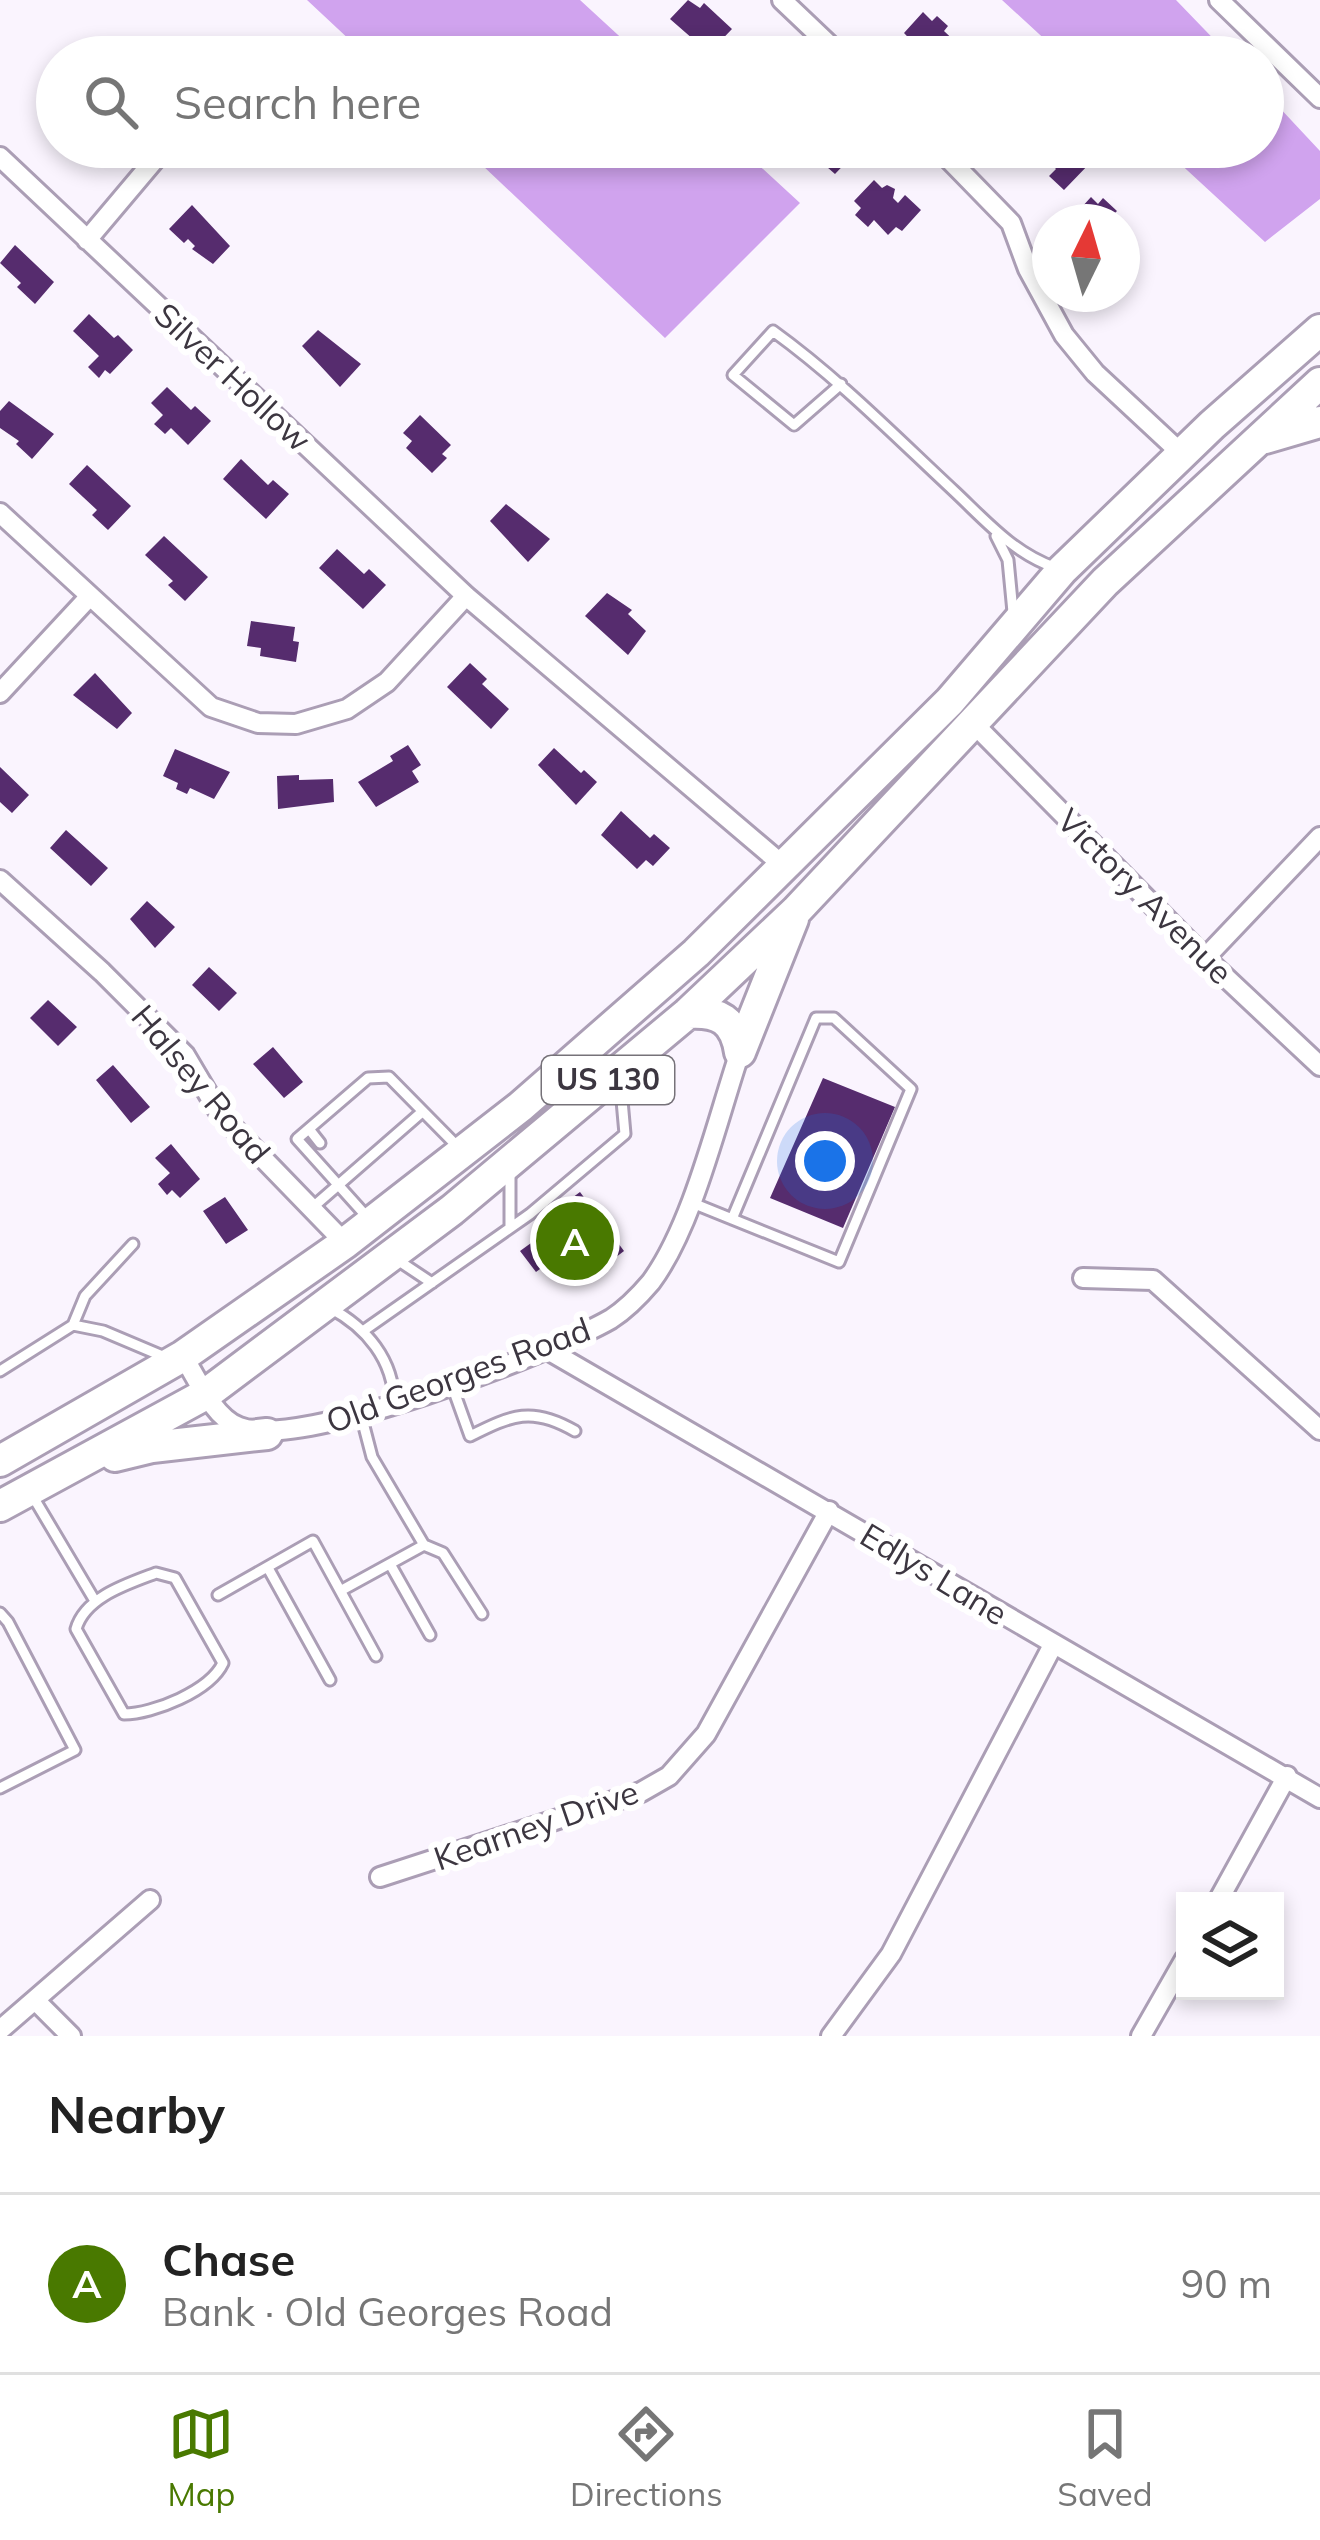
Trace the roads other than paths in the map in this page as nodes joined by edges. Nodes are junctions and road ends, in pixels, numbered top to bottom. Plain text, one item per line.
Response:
1 (782, 0) edge
2 (1219, 0) edge
3 (820, 36) edge
4 (1256, 36) edge
5 (1284, 63) edge
6 (1320, 98) edge
7 (0, 158) edge
8 (149, 168) edge
9 (957, 168) edge
10 (87, 240) junction
11 (1320, 330) edge
12 (1320, 383) edge
13 (841, 384) junction
14 (1320, 422) edge
15 (1253, 442) junction
16 (1182, 454) junction
17 (0, 513) edge
18 (993, 531) junction
19 (1062, 570) junction
20 (90, 596) junction
21 (466, 596) junction
22 (1012, 628) junction
23 (0, 693) edge
24 (961, 712) junction
25 (1320, 837) edge
26 (784, 866) junction
27 (0, 880) edge
28 (796, 911) junction
29 (1205, 958) junction
30 (688, 1013) junction
31 (740, 1052) junction
32 (1320, 1066) edge
33 (620, 1070) junction
34 (360, 1084) junction
35 (370, 1096) dead end
36 (345, 1097) junction
37 (357, 1108) dead end
38 (422, 1112) junction
39 (388, 1116) dead end
40 (312, 1126) junction
41 (400, 1128) junction
42 (376, 1130) dead end
43 (323, 1140) dead end
44 (386, 1141) junction
45 (463, 1152) junction
46 (341, 1159) dead end
47 (511, 1162) junction
48 (352, 1172) junction
49 (339, 1185) junction
50 (690, 1202) junction
51 (311, 1208) junction
52 (732, 1219) junction
53 (372, 1222) junction
54 (510, 1228) junction
55 (345, 1243) junction
56 (133, 1244) dead end
57 (391, 1256) junction
58 (1083, 1278) dead end
59 (432, 1282) junction
60 (325, 1306) junction
61 (73, 1325) junction
62 (363, 1330) junction
63 (548, 1350) junction
64 (179, 1359) junction
65 (0, 1371) edge
66 (451, 1383) junction
67 (206, 1394) junction
68 (394, 1403) junction
69 (361, 1415) junction
70 (1320, 1430) edge
71 (574, 1431) dead end
72 (267, 1434) junction
73 (0, 1461) edge
74 (80, 1464) junction
75 (29, 1490) junction
76 (0, 1505) edge
77 (829, 1511) junction
78 (424, 1545) junction
79 (390, 1564) junction
80 (268, 1568) junction
81 (342, 1590) junction
82 (218, 1595) dead end
83 (95, 1601) junction
84 (0, 1613) edge
85 (482, 1614) dead end
86 (430, 1635) dead end
87 (1053, 1645) junction
88 (376, 1656) dead end
89 (330, 1680) dead end
90 (1287, 1776) junction
91 (0, 1788) edge
92 (1320, 1798) edge
93 (380, 1877) dead end
94 (1223, 1892) edge
95 (150, 1900) dead end
96 (1176, 1975) edge
97 (35, 2000) junction
98 (0, 2030) edge
99 (71, 2036) edge
100 (831, 2036) edge
101 (1142, 2036) edge

1 - 3 street
2 - 4 street
5 - 6 street
7 - 10 street, Silver Hollow
8 - 10 street
9 - 16 street
10 - 21 street, Silver Hollow
11 - 16 highway, US 130
12 - 15 highway, US 130
13 - 13 lane
13 - 18 lane
14 - 15 highway
15 - 24 highway, US 130
16 - 19 highway, US 130
17 - 20 street
18 - 19 lane
18 - 22 lane
19 - 22 highway, US 130
20 - 21 street
20 - 23 street
21 - 26 street, Silver Hollow
22 - 24 highway, US 130
24 - 26 highway, US 130
24 - 28 highway, US 130
24 - 29 street, Victory Avenue
25 - 29 street
26 - 45 highway, US 130
27 - 51 street, Halsey Road
28 - 30 highway, US 130
28 - 31 highway
29 - 32 street, Victory Avenue
30 - 31 highway
30 - 33 highway, US 130
31 - 50 street, Old Georges Road
33 - 47 highway, US 130
33 - 54 lane
34 - 35 lane
34 - 36 lane
34 - 38 lane
36 - 37 lane
36 - 40 lane
38 - 41 lane
38 - 45 lane
39 - 41 lane
40 - 43 lane
40 - 49 lane
41 - 44 lane
42 - 44 lane
44 - 48 lane
45 - 53 highway, US 130
46 - 48 lane
47 - 54 lane
47 - 57 highway, US 130
48 - 49 lane
49 - 51 lane
49 - 53 lane
50 - 52 lane
50 - 63 street, Old Georges Road
51 - 55 street, Halsey Road
52 - 52 lane
53 - 55 highway, US 130
54 - 59 lane
55 - 64 highway, US 130
56 - 61 lane
57 - 59 lane
57 - 60 highway, US 130
58 - 70 street
59 - 62 lane
60 - 62 lane
60 - 67 highway, US 130
61 - 64 lane
61 - 65 lane
62 - 68 lane
63 - 66 street, Old Georges Road
63 - 77 street, Edlys Lane
64 - 67 street
64 - 73 highway, US 130
66 - 68 street, Old Georges Road
66 - 71 lane
67 - 72 street
67 - 74 highway, US 130
68 - 69 street, Old Georges Road
69 - 72 street, Old Georges Road
69 - 78 lane
72 - 74 highway
74 - 75 highway, US 130
75 - 76 highway, US 130
75 - 83 lane
77 - 87 street, Edlys Lane
77 - 93 street, Kearney Drive
78 - 79 lane
78 - 85 lane
79 - 81 lane
79 - 86 lane
80 - 81 lane
80 - 82 lane
80 - 89 lane
81 - 88 lane
83 - 83 lane
84 - 91 lane
87 - 90 street, Edlys Lane
87 - 100 street
90 - 92 street, Edlys Lane
90 - 94 street
95 - 97 street
96 - 101 street
97 - 98 street
97 - 99 street

